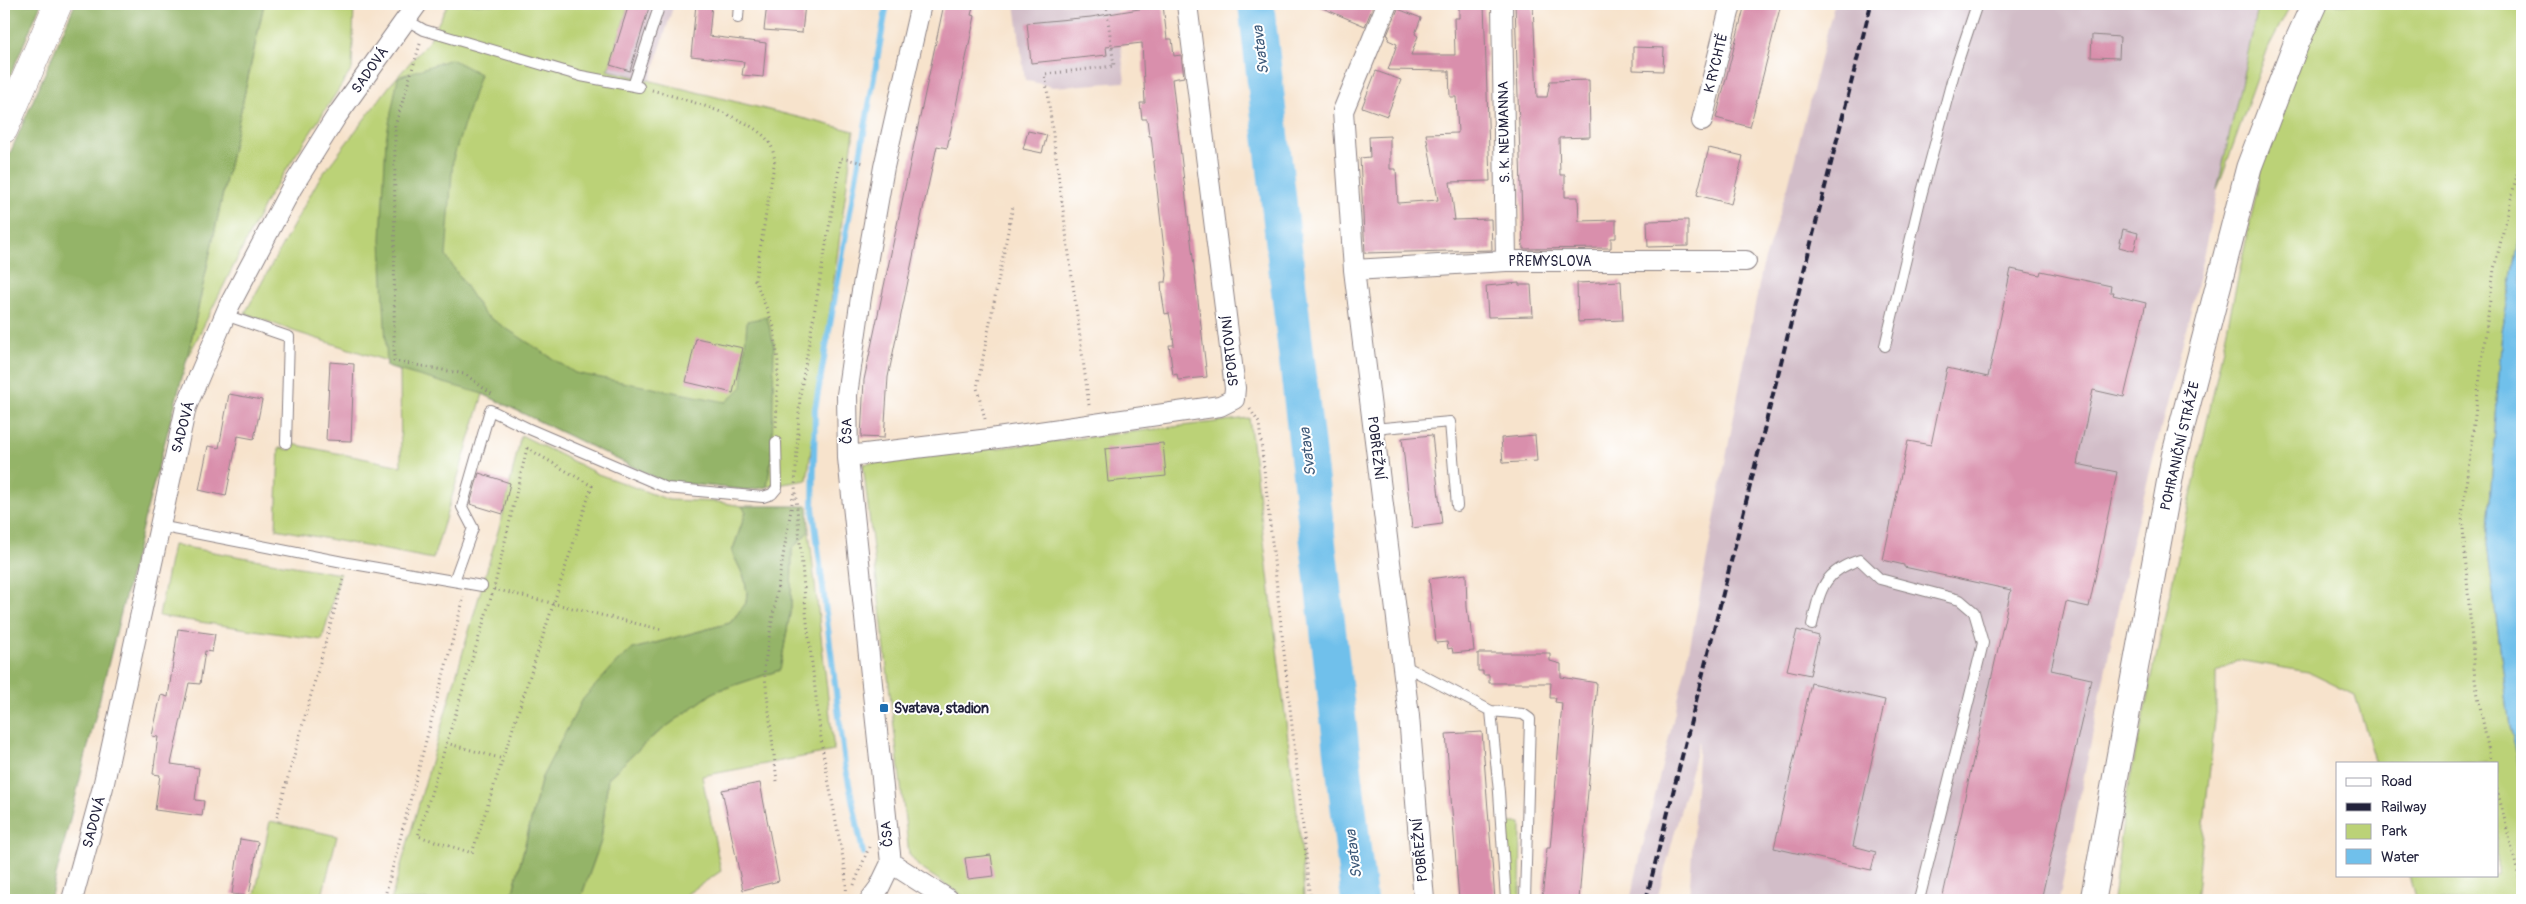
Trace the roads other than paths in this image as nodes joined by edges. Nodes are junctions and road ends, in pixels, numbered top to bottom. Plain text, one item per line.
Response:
1 (58, 4) edge
2 (660, 4) edge
3 (739, 4) edge
4 (921, 4) edge
5 (1187, 4) edge
6 (1387, 4) edge
7 (1502, 4) edge
8 (1731, 4) edge
9 (1977, 4) edge
10 (2314, 4) edge
11 (411, 11) edge
12 (738, 18) dead end
13 (1702, 121) dead end
14 (4, 129) edge
15 (1506, 261) junction
16 (1746, 261) dead end
17 (1354, 270) junction
18 (225, 315) junction
19 (1885, 346) dead end
20 (1373, 429) junction
21 (776, 442) road end
22 (286, 443) dead end
23 (848, 458) junction
24 (1457, 506) dead end
25 (159, 526) junction
26 (454, 580) junction
27 (482, 586) road end
28 (1812, 625) dead end
29 (1402, 665) junction
30 (1491, 711) junction
31 (889, 868) junction
32 (72, 900) edge
33 (870, 900) edge
34 (949, 900) edge
35 (1424, 900) edge
36 (1506, 900) edge
37 (1525, 900) edge
38 (1919, 900) edge
39 (2093, 900) edge

1 - 14 main road
2 - 11 lane
3 - 12 lane
4 - 23 street, ČSA
5 - 23 street, SPORTOVNÍ
6 - 17 street, POBŘEŽNÍ
7 - 15 street, S. K. NEUMANNA
8 - 13 street, K RYCHTĚ
9 - 19 lane
10 - 39 street, POHRANIČNÍ STRÁŽE
11 - 18 street, SADOVÁ
15 - 16 street, PŘEMYSLOVA
15 - 17 street, PŘEMYSLOVA
17 - 20 street, POBŘEŽNÍ
18 - 22 lane
18 - 25 street, SADOVÁ
20 - 24 lane
20 - 29 street, POBŘEŽNÍ
21 - 26 lane
23 - 31 street, ČSA
25 - 26 lane
25 - 32 street, SADOVÁ
26 - 27 lane
28 - 38 lane
29 - 30 lane
29 - 35 street, POBŘEŽNÍ
30 - 36 lane
30 - 37 lane
31 - 33 street
31 - 34 street

